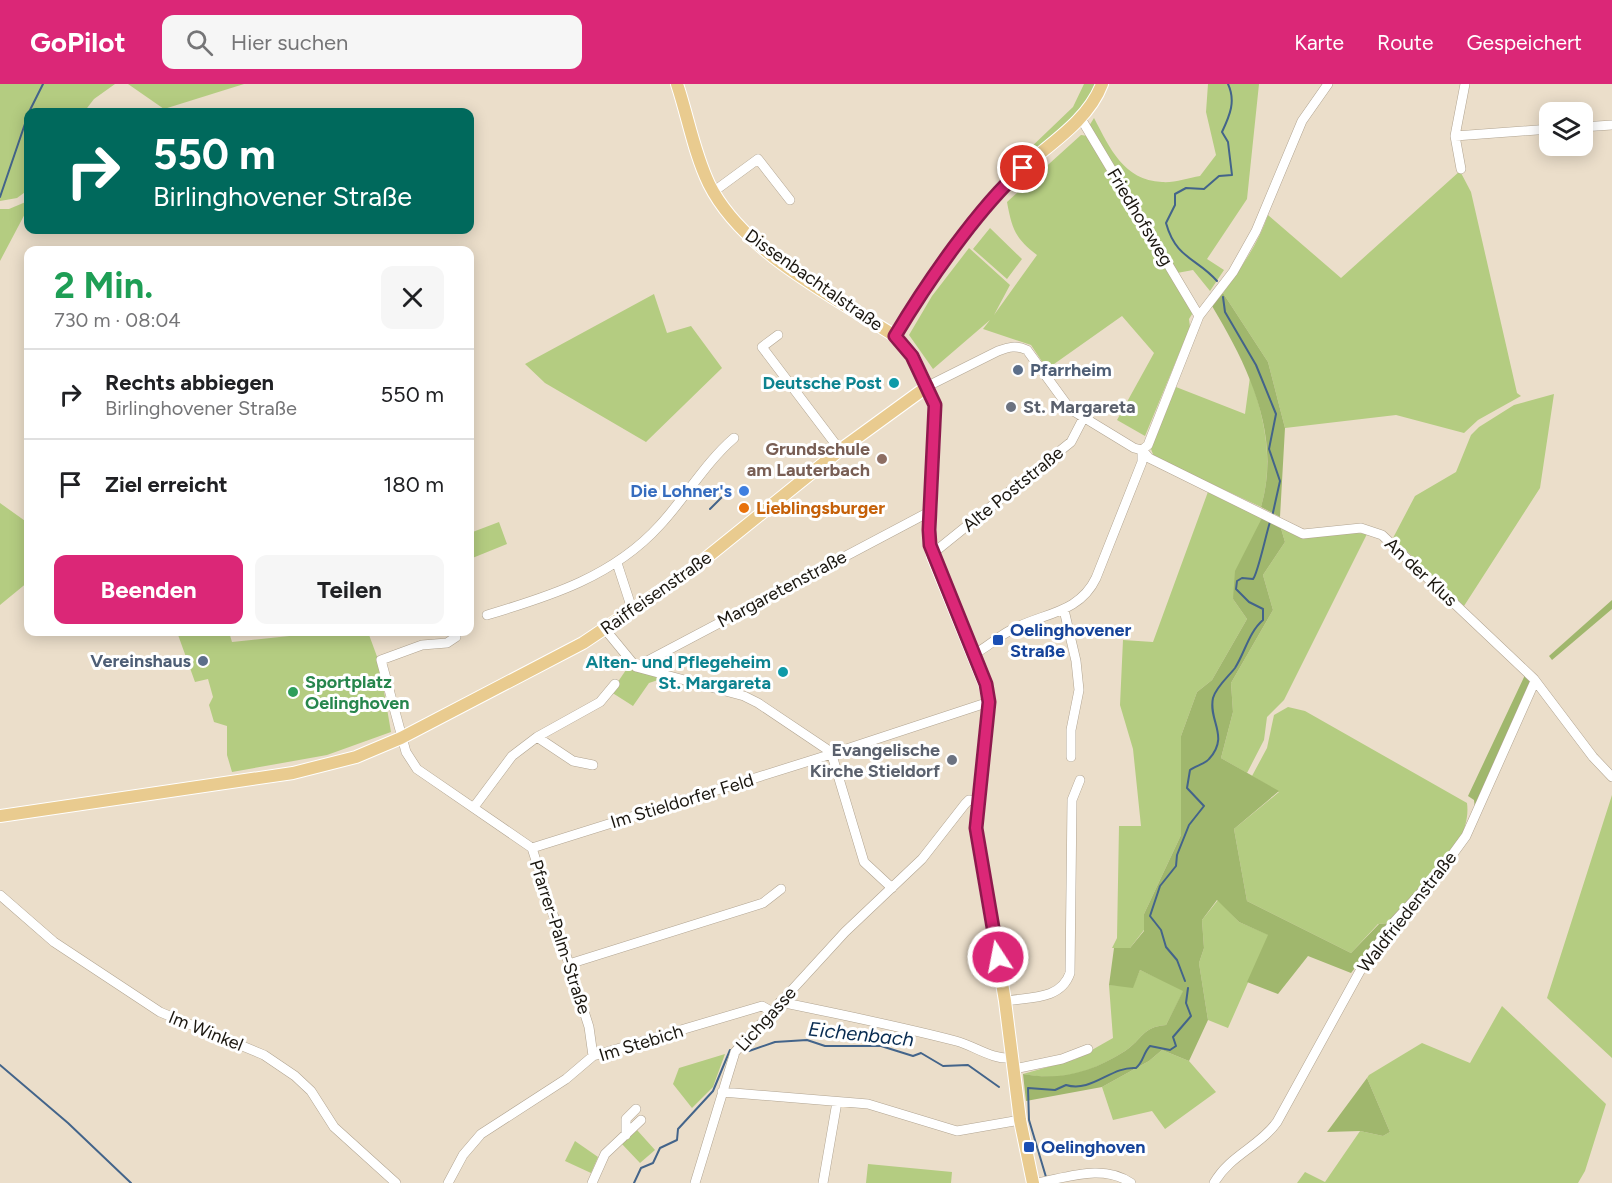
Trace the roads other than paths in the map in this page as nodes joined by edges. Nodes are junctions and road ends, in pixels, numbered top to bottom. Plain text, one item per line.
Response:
1 (677, 84) edge
2 (1102, 84) edge
3 (1328, 84) edge
4 (1465, 84) edge
5 (1080, 117) junction
6 (1612, 125) edge
7 (1593, 126) edge
8 (1539, 130) edge
9 (1455, 136) junction
10 (1461, 169) dead end
11 (713, 192) junction
12 (790, 200) dead end
13 (1200, 316) junction
14 (778, 335) dead end
15 (895, 336) junction
16 (928, 386) junction
17 (1084, 417) junction
18 (734, 438) dead end
19 (840, 450) junction
20 (1142, 450) junction
21 (929, 512) junction
22 (932, 554) junction
23 (617, 563) junction
24 (632, 609) junction
25 (1064, 610) junction
26 (487, 615) dead end
27 (604, 628) junction
28 (456, 637) dead end
29 (972, 655) junction
30 (636, 667) junction
31 (1535, 681) junction
32 (615, 684) dead end
33 (989, 702) junction
34 (537, 737) junction
35 (401, 738) junction
36 (831, 753) junction
37 (1071, 757) dead end
38 (593, 765) dead end
39 (1612, 777) edge
40 (1080, 780) dead end
41 (977, 801) junction
42 (474, 807) junction
43 (0, 816) edge
44 (532, 848) junction
45 (892, 888) junction
46 (781, 890) dead end
47 (0, 895) edge
48 (569, 964) junction
49 (1005, 1001) junction
50 (780, 1002) junction
51 (771, 1011) junction
52 (1088, 1049) dead end
53 (593, 1056) junction
54 (1013, 1064) junction
55 (722, 1092) junction
56 (837, 1102) junction
57 (636, 1109) dead end
58 (641, 1120) dead end
59 (1020, 1120) junction
60 (626, 1135) junction
61 (1040, 1182) edge
62 (396, 1183) edge
63 (448, 1183) edge
64 (592, 1183) edge
65 (695, 1183) edge
66 (823, 1183) edge
67 (1131, 1183) edge
68 (1214, 1183) edge

1 - 11 main road, Dissenbachtalstraße
2 - 5 main road
3 - 13 street
4 - 9 street
5 - 13 street, Friedhofsweg
5 - 15 main road
6 - 7 street
8 - 9 street
9 - 10 street
11 - 12 street
11 - 15 main road, Dissenbachtalstraße
13 - 20 street
14 - 19 street
15 - 16 main road
16 - 17 street, An der Klus
16 - 19 main road, Raiffeisenstraße
16 - 21 main road
17 - 20 street, An der Klus
17 - 22 street, Alte Poststraße
18 - 23 street
19 - 24 main road, Raiffeisenstraße
20 - 25 street
20 - 31 street, An der Klus
21 - 22 main road
21 - 30 street, Margaretenstraße
22 - 29 main road
23 - 24 street
23 - 26 street
24 - 27 main road, Raiffeisenstraße
25 - 29 street
25 - 37 street
27 - 30 street
27 - 35 main road, Raiffeisenstraße
28 - 35 street, Pfarrer-Palm-Straße
29 - 33 main road
30 - 36 street
31 - 39 street, An der Klus
31 - 68 street, Waldfriedenstraße
32 - 34 street
33 - 36 street, Im Stieldorfer Feld
33 - 41 main road
34 - 38 street
34 - 42 street
35 - 42 street, Pfarrer-Palm-Straße
35 - 43 main road, Raiffeisenstraße
36 - 44 street, Im Stieldorfer Feld
36 - 45 street
40 - 49 street
41 - 45 street, Lichgasse
41 - 49 main road
42 - 44 street, Pfarrer-Palm-Straße
44 - 48 street, Pfarrer-Palm-Straße
45 - 50 street, Lichgasse
46 - 48 street
47 - 62 street, Im Winkel
48 - 53 street, Pfarrer-Palm-Straße
49 - 54 main road
50 - 51 street, Lichgasse
50 - 54 street
51 - 53 street, Im Stebich
51 - 55 street, Lichgasse
52 - 54 street
53 - 63 street, Im Stebich
54 - 59 main road
55 - 56 street
55 - 65 street, Lichgasse
56 - 59 street
56 - 66 street
57 - 60 street
58 - 60 street
59 - 61 main road
60 - 64 street
61 - 67 street

